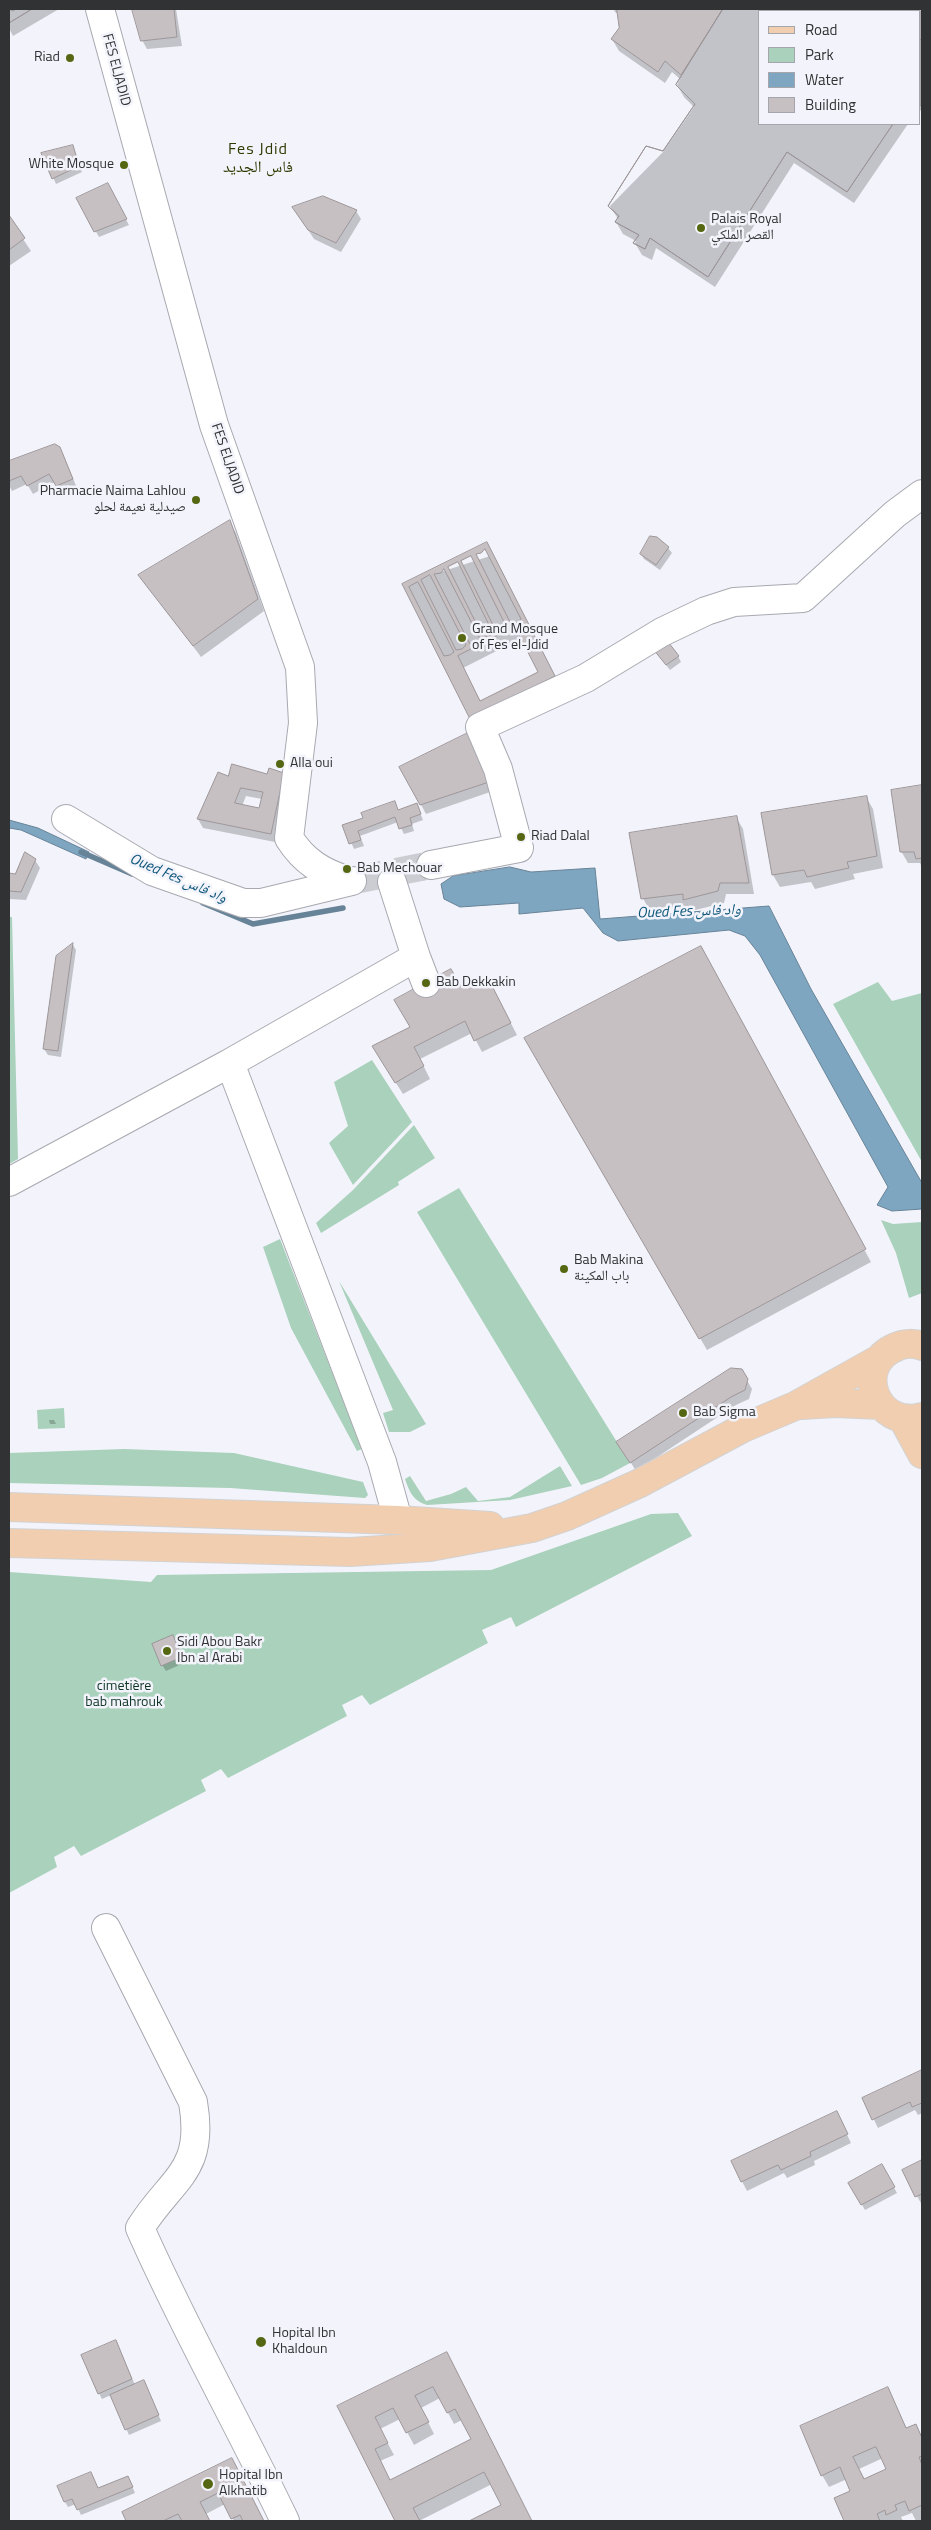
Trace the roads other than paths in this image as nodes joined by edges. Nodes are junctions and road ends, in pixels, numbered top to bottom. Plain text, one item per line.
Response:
1 (100, 9) edge
2 (922, 494) edge
3 (66, 819) dead end
4 (431, 865) tunnel mouth
5 (392, 882) dead end
6 (416, 957) junction
7 (426, 983) dead end
8 (230, 1063) junction
9 (9, 1182) edge
10 (922, 1346) edge
11 (881, 1358) junction
12 (795, 1406) junction
13 (902, 1414) edge
14 (922, 1454) edge
15 (9, 1506) edge
16 (398, 1520) junction
17 (532, 1528) junction
18 (9, 1543) edge
19 (106, 1928) dead end
20 (285, 2521) edge

1 - 3 street, FES ELJADID
2 - 4 street
5 - 6 street
6 - 7 street
6 - 8 street
8 - 9 street
8 - 16 street
10 - 11 main road
11 - 12 main road
11 - 13 main road
12 - 13 main road
12 - 17 main road
13 - 14 main road
15 - 16 main road
16 - 17 main road
17 - 18 main road
19 - 20 street

